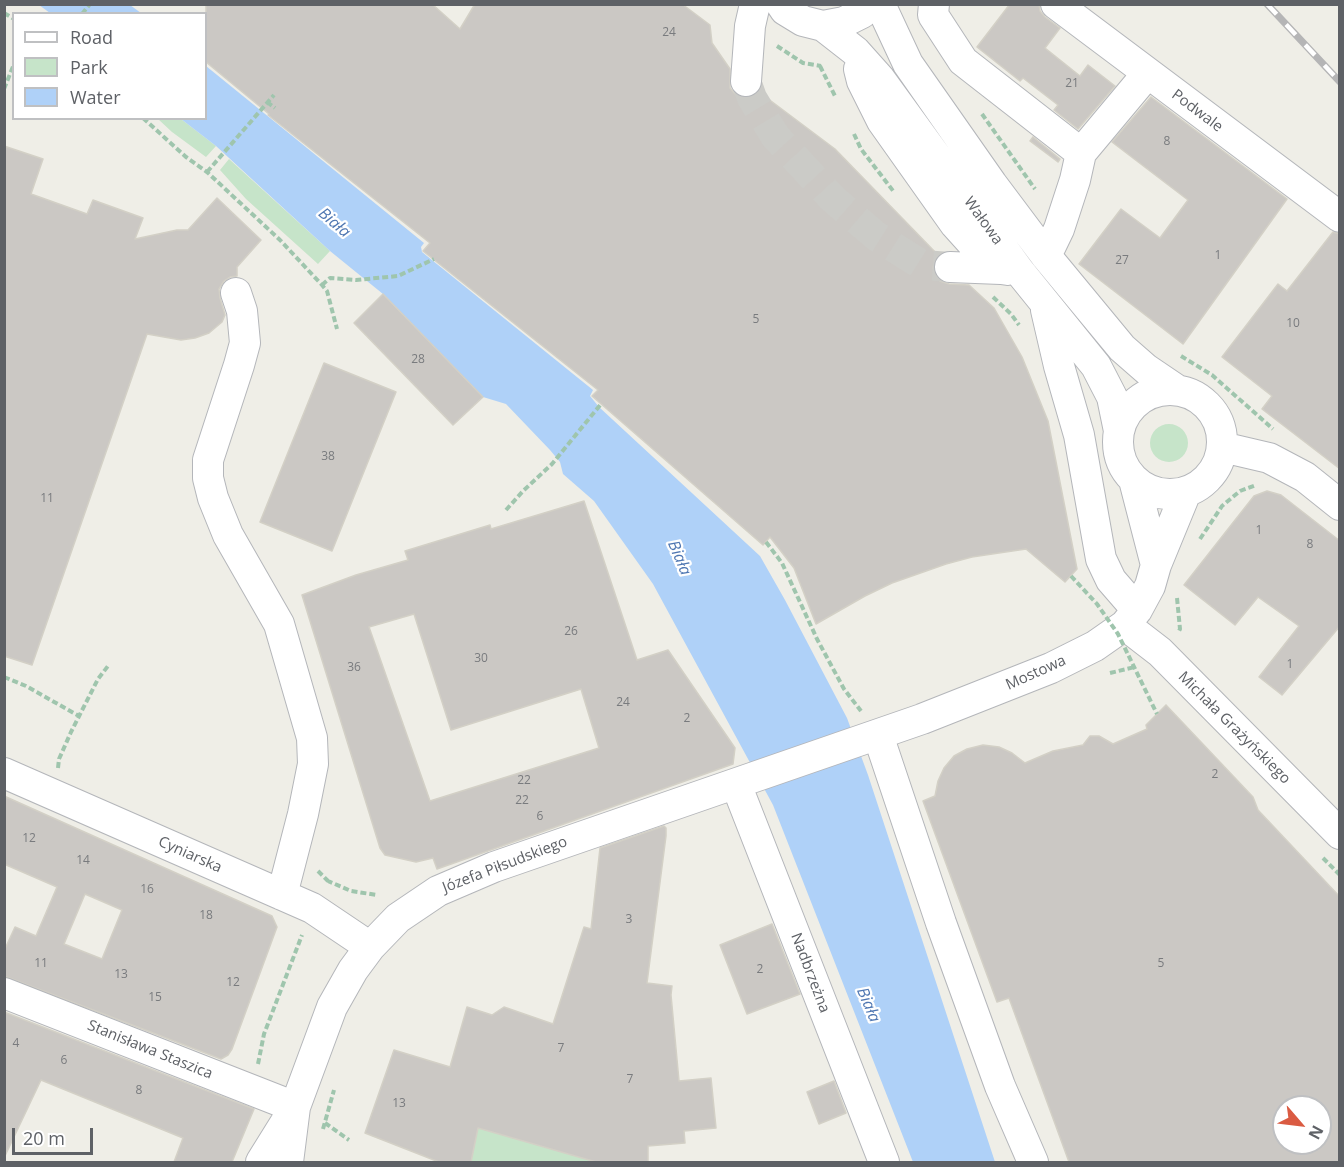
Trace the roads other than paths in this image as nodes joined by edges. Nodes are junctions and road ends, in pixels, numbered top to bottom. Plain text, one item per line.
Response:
1 (755, 4) edge
2 (869, 4) edge
3 (880, 4) edge
4 (934, 4) edge
5 (1056, 4) edge
6 (802, 17) edge
7 (748, 45) junction
8 (1147, 74) junction
9 (746, 81) tunnel mouth
10 (1081, 153) junction
11 (1340, 217) edge
12 (1046, 256) junction
13 (950, 267) tunnel mouth
14 (1010, 270) junction
15 (236, 293) dead end
16 (1045, 304) junction
17 (1177, 390) junction
18 (1119, 431) junction
19 (1222, 447) junction
20 (1134, 480) junction
21 (1186, 492) junction
22 (1340, 505) edge
23 (1156, 565) junction
24 (1131, 617) junction
25 (872, 726) junction
26 (4, 773) edge
27 (746, 780) junction
28 (1340, 834) edge
29 (282, 895) junction
30 (370, 947) junction
31 (4, 993) edge
32 (295, 1107) junction
33 (261, 1162) edge
34 (288, 1162) edge
35 (884, 1162) edge
36 (1033, 1162) edge

1 - 7 street
2 - 6 street
3 - 12 street, Wałowa
4 - 10 street
5 - 8 street, Podwale
6 - 7 street
6 - 14 street, Wałowa
7 - 9 street
8 - 10 street
8 - 11 street, Podwale
10 - 12 street
12 - 17 street, Wałowa
13 - 14 street
14 - 16 street, Wałowa
15 - 29 street
16 - 18 street, Wałowa
16 - 24 street, Michała Grażyńskiego
17 - 18 street
17 - 19 street
18 - 20 street
19 - 21 street
19 - 22 street
20 - 21 street
20 - 23 street
21 - 23 street, Mostowa
23 - 24 street, Mostowa
24 - 25 street, Mostowa
24 - 28 street, Michała Grażyńskiego
25 - 27 street, Mostowa
25 - 36 street
26 - 29 street, Cyniarska
27 - 30 street, Józefa Piłsudskiego
27 - 35 street, Nadbrzeżna
29 - 30 street, Cyniarska
30 - 32 street, Józefa Piłsudskiego
31 - 32 street, Stanisława Staszica
32 - 33 street, Józefa Piłsudskiego
32 - 34 street, Józefa Piłsudskiego

